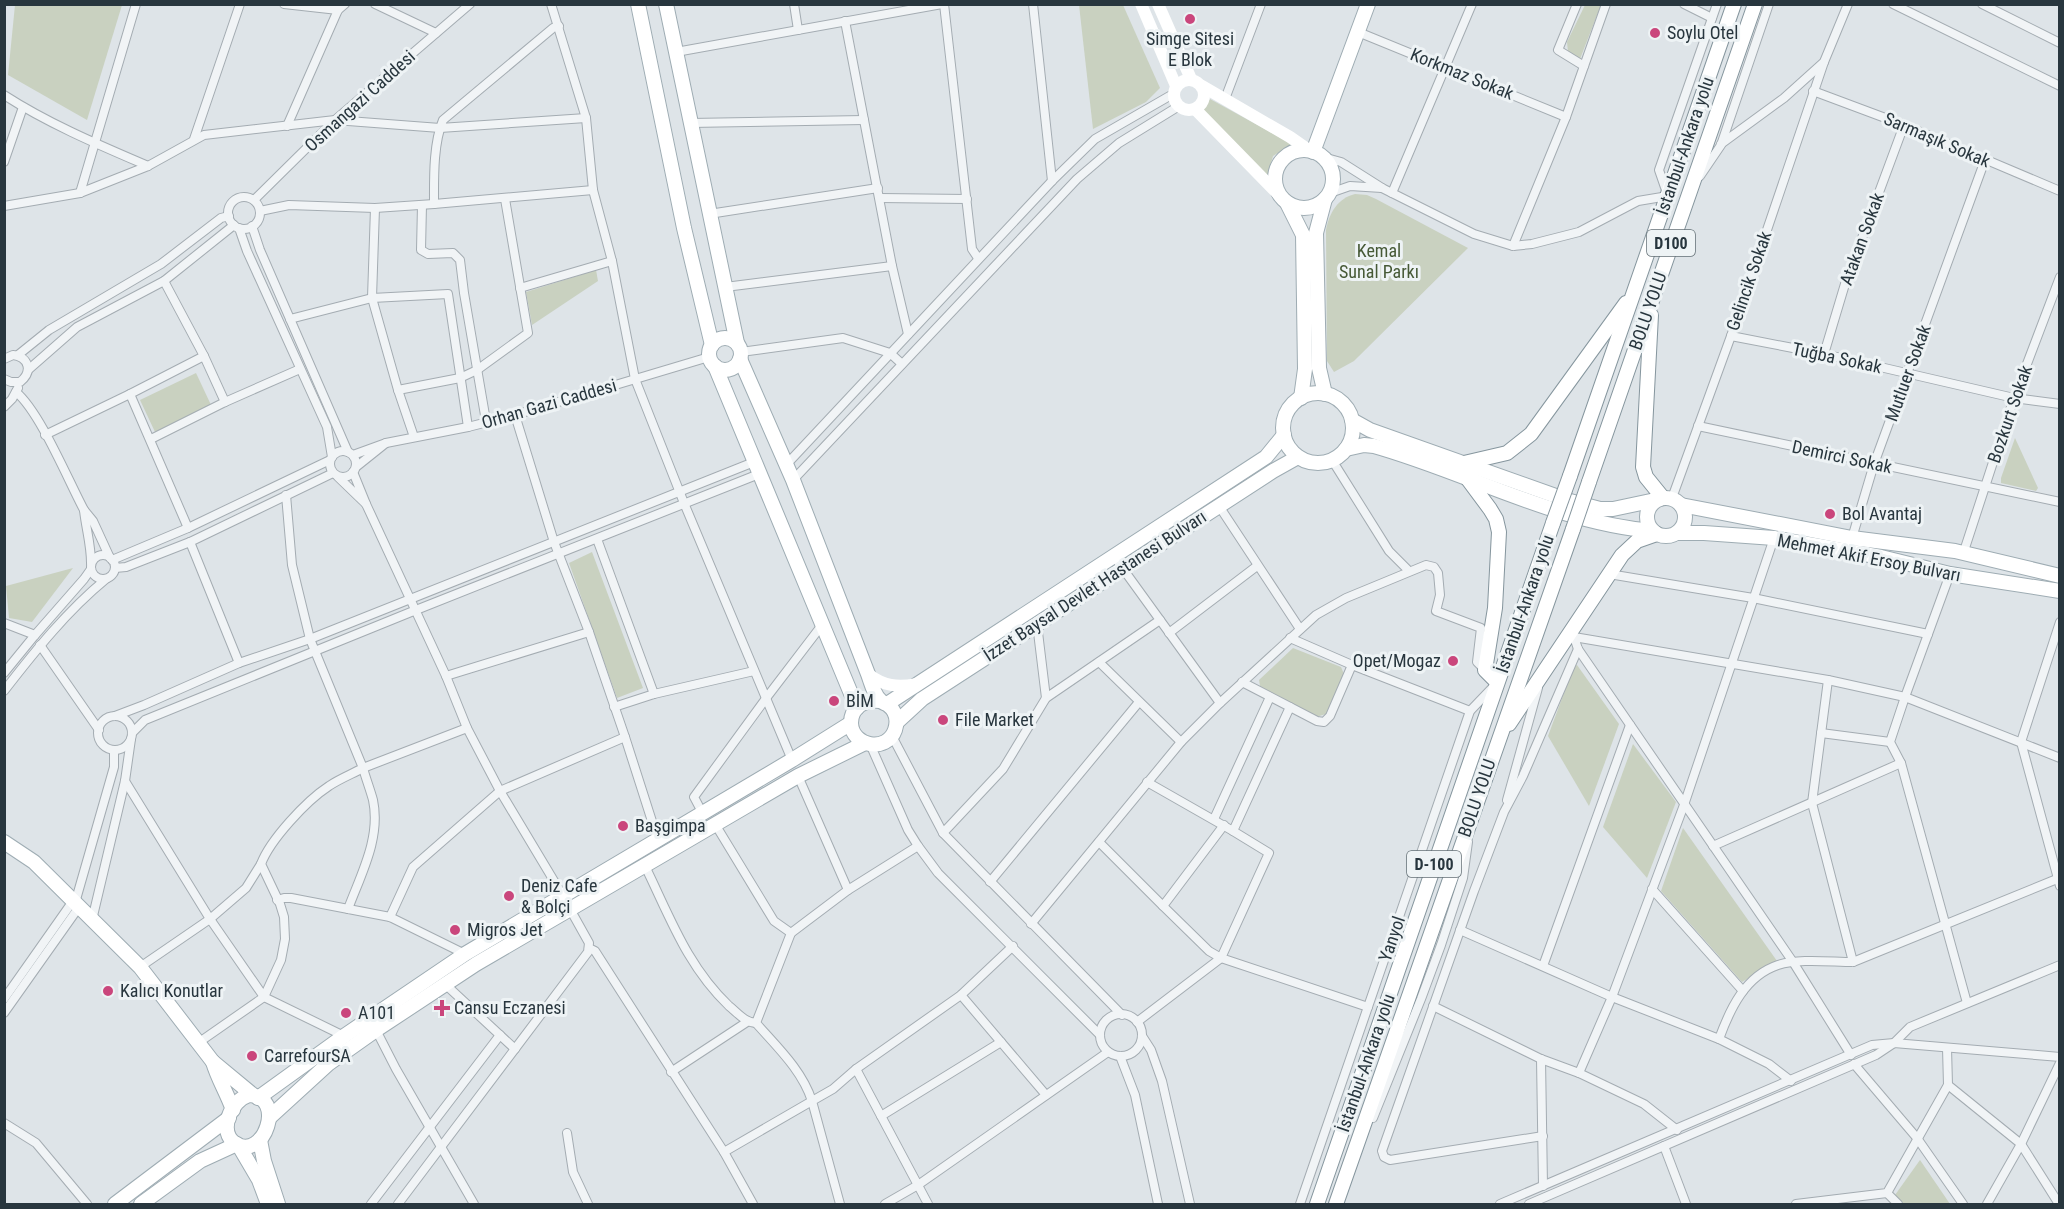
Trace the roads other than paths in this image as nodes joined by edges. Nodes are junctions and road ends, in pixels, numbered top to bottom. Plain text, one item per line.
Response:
1 (136, 4) edge
2 (240, 4) edge
3 (284, 4) edge
4 (375, 4) edge
5 (470, 4) edge
6 (551, 4) edge
7 (638, 4) edge
8 (666, 4) edge
9 (794, 4) edge
10 (943, 4) edge
11 (1033, 4) edge
12 (1140, 4) edge
13 (1158, 4) edge
14 (1262, 4) edge
15 (1368, 4) edge
16 (1472, 4) edge
17 (1577, 4) edge
18 (1606, 4) edge
19 (1684, 4) edge
20 (1717, 4) edge
21 (1734, 4) edge
22 (1755, 4) edge
23 (1769, 4) edge
24 (1848, 4) edge
25 (1893, 4) edge
26 (1982, 4) edge
27 (340, 6) edge
28 (1712, 18) junction
29 (845, 21) junction
30 (559, 26) junction
31 (798, 30) junction
32 (1358, 32) junction
33 (436, 33) junction
34 (2060, 43) edge
35 (676, 52) junction
36 (1824, 62) junction
37 (1584, 66) junction
38 (1445, 68) junction
39 (1197, 83) junction
40 (2060, 86) edge
41 (1813, 91) junction
42 (4, 95) edge
43 (1176, 96) junction
44 (1225, 99) junction
45 (23, 107) junction
46 (1195, 109) junction
47 (1566, 117) junction
48 (586, 118) junction
49 (334, 120) junction
50 (864, 120) junction
51 (690, 123) junction
52 (1904, 125) junction
53 (287, 126) junction
54 (440, 128) junction
55 (194, 139) junction
56 (94, 142) junction
57 (1721, 145) junction
58 (1315, 154) junction
59 (1986, 160) junction
60 (4, 162) edge
61 (148, 166) junction
62 (1052, 181) junction
63 (878, 188) junction
64 (1382, 188) junction
65 (593, 190) junction
66 (2060, 191) edge
67 (1689, 192) junction
68 (80, 193) junction
69 (1392, 193) junction
70 (1327, 196) junction
71 (1668, 196) junction
72 (880, 198) junction
73 (505, 199) junction
74 (967, 199) junction
75 (254, 200) junction
76 (1284, 200) junction
77 (434, 204) junction
78 (422, 205) junction
79 (4, 206) edge
80 (375, 208) junction
81 (260, 211) junction
82 (709, 214) junction
83 (229, 216) junction
84 (237, 226) junction
85 (252, 226) junction
86 (1514, 246) junction
87 (978, 258) junction
88 (612, 261) junction
89 (892, 266) junction
90 (2060, 277) edge
91 (164, 281) junction
92 (725, 287) junction
93 (520, 288) junction
94 (1636, 289) junction
95 (448, 294) junction
96 (464, 294) junction
97 (372, 298) junction
98 (1652, 299) junction
99 (290, 319) junction
100 (908, 334) junction
101 (1731, 336) junction
102 (740, 351) junction
103 (890, 353) junction
104 (1824, 354) junction
105 (9, 356) edge
106 (204, 356) junction
107 (712, 356) junction
108 (902, 364) junction
109 (300, 369) junction
110 (28, 370) junction
111 (477, 370) junction
112 (1908, 374) junction
113 (4, 378) edge
114 (460, 378) junction
115 (635, 379) junction
116 (20, 382) junction
117 (398, 390) junction
118 (16, 392) junction
119 (130, 394) junction
120 (1325, 394) junction
121 (1301, 398) junction
122 (2014, 398) junction
123 (225, 402) junction
124 (2060, 404) edge
125 (4, 407) edge
126 (515, 416) junction
127 (1352, 420) junction
128 (486, 421) junction
129 (1698, 426) junction
130 (468, 427) junction
131 (45, 435) junction
132 (1284, 435) junction
133 (414, 437) junction
134 (151, 439) junction
135 (386, 443) junction
136 (1346, 449) junction
137 (350, 453) junction
138 (1298, 457) junction
139 (331, 459) junction
140 (1332, 460) junction
141 (1464, 463) junction
142 (1874, 464) junction
143 (786, 465) junction
144 (756, 468) junction
145 (355, 469) junction
146 (336, 474) junction
147 (1467, 478) junction
148 (793, 480) junction
149 (1589, 482) joint
150 (1986, 486) junction
151 (680, 492) junction
152 (285, 495) junction
153 (1669, 500) junction
154 (2060, 502) edge
155 (684, 503) junction
156 (366, 504) junction
157 (1219, 506) junction
158 (84, 510) junction
159 (1705, 510) junction
160 (1553, 523) joint
161 (188, 528) junction
162 (1572, 529) joint
163 (1655, 532) junction
164 (1704, 532) junction
165 (1677, 533) junction
166 (1774, 538) junction
167 (1852, 538) junction
168 (597, 539) junction
169 (190, 542) junction
170 (554, 542) junction
171 (559, 553) junction
172 (1962, 553) junction
173 (1113, 555) junction
174 (112, 562) junction
175 (91, 566) junction
176 (1257, 566) junction
177 (1122, 567) junction
178 (1409, 571) junction
179 (1609, 574) junction
180 (1950, 574) junction
181 (2060, 576) edge
182 (106, 579) junction
183 (2060, 591) edge
184 (410, 598) junction
185 (1753, 598) junction
186 (416, 610) junction
187 (1160, 620) junction
188 (2060, 622) edge
189 (5, 623) edge
190 (1037, 624) junction
191 (822, 625) junction
192 (1300, 629) junction
193 (589, 632) junction
194 (1169, 633) junction
195 (1928, 634) junction
196 (35, 635) junction
197 (1571, 635) junction
198 (1290, 638) junction
199 (310, 639) junction
200 (40, 645) junction
201 (1578, 649) junction
202 (316, 651) junction
203 (1099, 662) junction
204 (239, 663) junction
205 (1352, 665) junction
206 (1731, 665) junction
207 (1485, 670) junction
208 (754, 671) junction
209 (4, 674) edge
210 (1542, 674) junction
211 (868, 675) junction
212 (446, 676) junction
213 (1828, 681) junction
214 (1242, 682) junction
215 (1497, 682) junction
216 (920, 683) junction
217 (4, 691) edge
218 (654, 693) junction
219 (767, 696) junction
220 (1270, 697) junction
221 (1905, 697) junction
222 (1046, 698) junction
223 (883, 702) junction
224 (1139, 702) junction
225 (1220, 703) junction
226 (614, 707) junction
227 (1290, 707) junction
228 (857, 708) junction
229 (1470, 711) junction
230 (115, 716) junction
231 (851, 723) junction
232 (1630, 725) junction
233 (467, 728) junction
234 (894, 729) junction
235 (99, 730) junction
236 (1821, 733) junction
237 (132, 736) junction
238 (625, 736) junction
239 (1181, 742) junction
240 (1890, 742) junction
241 (2021, 742) junction
242 (867, 744) junction
243 (1496, 744) junction
244 (114, 750) junction
245 (2060, 758) edge
246 (792, 760) junction
247 (1901, 763) junction
248 (363, 768) junction
249 (798, 777) junction
250 (125, 781) junction
251 (1147, 782) junction
252 (500, 791) junction
253 (1812, 803) junction
254 (1684, 805) junction
255 (1473, 809) junction
256 (1504, 812) junction
257 (703, 814) junction
258 (1214, 819) junction
259 (715, 824) junction
260 (1224, 825) junction
261 (1233, 831) junction
262 (943, 833) junction
263 (658, 840) junction
264 (4, 842) edge
265 (1099, 842) junction
266 (918, 846) junction
267 (1713, 846) junction
268 (261, 864) junction
269 (645, 866) junction
270 (1463, 878) junction
271 (2059, 880) edge
272 (990, 882) junction
273 (1652, 889) junction
274 (848, 890) junction
275 (1474, 891) junction
276 (563, 896) junction
277 (278, 900) junction
278 (76, 904) junction
279 (1163, 906) junction
280 (348, 909) junction
281 (570, 909) junction
282 (390, 917) junction
283 (210, 919) junction
284 (92, 920) junction
285 (1031, 924) junction
286 (1945, 924) junction
287 (1460, 930) junction
288 (791, 933) junction
289 (1441, 945) junction
290 (1013, 946) junction
291 (590, 948) junction
292 (465, 954) junction
293 (1221, 958) junction
294 (1793, 962) junction
295 (1853, 962) junction
296 (2060, 965) edge
297 (1543, 966) junction
298 (140, 968) junction
299 (446, 985) junction
300 (1743, 991) junction
301 (961, 995) junction
302 (264, 997) junction
303 (1612, 997) junction
304 (4, 999) edge
305 (1967, 1003) junction
306 (1433, 1006) junction
307 (1368, 1007) junction
308 (4, 1013) edge
309 (1122, 1015) junction
310 (1137, 1022) junction
311 (751, 1023) junction
312 (376, 1030) junction
313 (344, 1035) junction
314 (500, 1035) junction
315 (1100, 1035) junction
316 (1142, 1036) junction
317 (1719, 1039) junction
318 (1001, 1042) junction
319 (198, 1043) junction
320 (1894, 1043) junction
321 (1947, 1048) junction
322 (515, 1049) junction
323 (1108, 1052) junction
324 (1120, 1056) junction
325 (2060, 1057) edge
326 (1540, 1059) junction
327 (1852, 1060) junction
328 (213, 1062) junction
329 (2060, 1063) edge
330 (856, 1069) junction
331 (671, 1072) junction
332 (1579, 1073) junction
333 (1791, 1081) junction
334 (1948, 1085) junction
335 (1046, 1095) junction
336 (256, 1096) junction
337 (812, 1101) junction
338 (231, 1114) junction
339 (881, 1116) junction
340 (270, 1117) junction
341 (4, 1123) edge
342 (430, 1128) junction
343 (1677, 1130) junction
344 (567, 1133) dead end
345 (1543, 1136) junction
346 (1917, 1138) junction
347 (260, 1140) junction
348 (2020, 1144) junction
349 (238, 1145) junction
350 (442, 1146) junction
351 (1664, 1146) junction
352 (724, 1152) junction
353 (918, 1185) junction
354 (1543, 1186) junction
355 (1887, 1193) junction
356 (87, 1204) edge
357 (115, 1204) edge
358 (141, 1204) edge
359 (267, 1204) edge
360 (278, 1204) edge
361 (371, 1204) edge
362 (398, 1204) edge
363 (474, 1204) edge
364 (588, 1204) edge
365 (753, 1204) edge
366 (840, 1204) edge
367 (885, 1204) edge
368 (928, 1204) edge
369 (1158, 1204) edge
370 (1190, 1204) edge
371 (1300, 1204) edge
372 (1317, 1204) edge
373 (1336, 1204) edge
374 (1500, 1204) edge
375 (1529, 1204) edge
376 (1686, 1204) edge
377 (1796, 1204) edge
378 (1898, 1204) edge
379 (1963, 1204) edge
380 (1987, 1204) edge
381 (2059, 1204) edge

1 - 56 street
2 - 55 street
3 - 27 street
4 - 33 street
5 - 33 street, Osmangazi Caddesi
6 - 30 street
7 - 107 main road
8 - 35 main road
9 - 31 street
10 - 29 street
10 - 74 street
11 - 62 street
12 - 43 main road
13 - 39 main road
14 - 44 street
15 - 32 main road
16 - 38 street
17 - 37 street
18 - 37 street
19 - 28 street
20 - 28 street
21 - 71 main road, İstanbul-Ankara yolu / D100
22 - 67 main road, BOLU YOLU / D100
23 - 57 street
24 - 36 street, Gelincik Sokak
25 - 40 street
26 - 34 street
27 - 53 street
28 - 71 street
29 - 31 street
29 - 50 street
30 - 48 street
30 - 54 street
31 - 35 street
32 - 38 street, Korkmaz Sokak
32 - 58 main road
33 - 49 street, Osmangazi Caddesi
35 - 51 main road
36 - 41 street, Gelincik Sokak
36 - 57 street
37 - 47 street
38 - 47 street, Korkmaz Sokak
38 - 69 street
39 - 43 main road
39 - 44 main road
39 - 46 main road
41 - 52 street, Sarmaşık Sokak
41 - 101 street, Gelincik Sokak
42 - 45 street
43 - 46 main road
43 - 62 street
43 - 108 street
44 - 58 main road
45 - 56 street
45 - 60 street
46 - 76 main road
47 - 86 street
48 - 54 street
48 - 65 street
49 - 53 street
49 - 54 street
49 - 75 street, Osmangazi Caddesi
50 - 51 street
50 - 63 street
51 - 82 main road
52 - 59 street, Sarmaşık Sokak
52 - 104 street, Atakan Sokak
53 - 55 street
54 - 77 street
55 - 61 street
56 - 61 street
56 - 68 street
57 - 67 street
58 - 64 street
58 - 70 main road
58 - 76 main road
59 - 66 street, Sarmaşık Sokak
59 - 112 street, Mutluer Sokak
61 - 68 street
62 - 87 street
63 - 72 street
63 - 82 street
64 - 69 street
64 - 70 street
65 - 73 street
65 - 88 street
67 - 98 main road, BOLU YOLU / D100
68 - 79 street
69 - 86 street
70 - 76 main road
70 - 120 main road
71 - 86 street
71 - 94 main road, İstanbul-Ankara yolu / D100
72 - 74 street
72 - 89 street
73 - 77 street
73 - 93 street
74 - 87 street
75 - 81 street
75 - 83 street
76 - 121 main road
77 - 78 street
78 - 80 street
78 - 96 street
80 - 81 street
80 - 97 street
81 - 85 street
82 - 92 main road
83 - 84 street
83 - 105 street
84 - 85 street
84 - 91 street
84 - 109 street
85 - 99 street
87 - 100 street
88 - 93 street
88 - 115 street
89 - 92 street
89 - 100 street
90 - 122 street, Bozkurt Sokak
91 - 106 street
91 - 110 street
92 - 102 main road
93 - 111 street
94 - 141 main road
94 - 160 main road, İstanbul-Ankara yolu / D100, bridge
95 - 96 street
95 - 97 street
95 - 114 street
96 - 111 street
97 - 99 street
97 - 117 street
98 - 149 main road, BOLU YOLU / D100
98 - 153 main road
99 - 137 street
100 - 103 street
101 - 104 street, Tuğba Sokak
101 - 129 street, Gelincik Sokak
102 - 103 street
102 - 107 main road
102 - 107 main road
102 - 143 main road
103 - 108 street
103 - 143 street
104 - 112 street, Tuğba Sokak
105 - 110 street
106 - 119 street
106 - 123 street
107 - 115 street, Orhan Gazi Caddesi
107 - 144 main road
108 - 148 street
109 - 123 street
109 - 139 street
110 - 116 street
111 - 114 street
111 - 128 street
112 - 122 street, Tuğba Sokak
112 - 142 street, Mutluer Sokak
113 - 116 street
114 - 117 street
114 - 130 street
115 - 126 street, Orhan Gazi Caddesi
115 - 151 street
116 - 118 street
117 - 133 street
118 - 125 street
118 - 131 street
119 - 131 street
119 - 134 street
120 - 121 main road
120 - 127 main road
121 - 132 main road
122 - 124 street, Tuğba Sokak
122 - 150 street, Bozkurt Sokak
123 - 134 street
126 - 128 street, Orhan Gazi Caddesi
126 - 170 street
127 - 136 main road
127 - 141 main road
128 - 130 street, Orhan Gazi Caddesi
129 - 142 street, Demirci Sokak
129 - 153 street, Gelincik Sokak
130 - 133 street, Orhan Gazi Caddesi
131 - 158 street
132 - 138 main road
132 - 173 main road, İzzet Baysal Devlet Hastanesi Bulvarı
133 - 135 street, Orhan Gazi Caddesi
134 - 161 street
135 - 137 street, Orhan Gazi Caddesi
135 - 145 street
136 - 140 main road
136 - 147 main road
137 - 139 street
137 - 145 street
138 - 140 main road
138 - 157 main road, İzzet Baysal Devlet Hastanesi Bulvarı
139 - 146 street
139 - 161 street
140 - 178 street
141 - 153 main road
142 - 150 street, Demirci Sokak
142 - 167 street, Mutluer Sokak
143 - 148 main road
144 - 151 street
144 - 155 street
144 - 191 main road
145 - 146 street
145 - 156 street
146 - 152 street
146 - 156 street
147 - 163 main road
147 - 207 main road
148 - 211 main road
149 - 162 main road, İstanbul-Ankara yolu / D100, bridge
150 - 154 street, Demirci Sokak
150 - 172 street, Bozkurt Sokak
151 - 155 street
151 - 170 street
152 - 169 street
152 - 199 street
153 - 159 main road, Mehmet Akif Ersoy Bulvarı
153 - 163 main road
153 - 165 main road
155 - 168 street
155 - 208 street
156 - 184 street
157 - 176 street
157 - 177 main road, İzzet Baysal Devlet Hastanesi Bulvarı
158 - 174 street
158 - 175 street
159 - 164 main road
159 - 167 main road, Mehmet Akif Ersoy Bulvarı
160 - 215 main road, İstanbul-Ankara yolu / D-100
161 - 174 street
162 - 243 main road, BOLU YOLU / D-100
163 - 165 main road
163 - 179 main road
164 - 165 main road, Mehmet Akif Ersoy Bulvarı
164 - 166 main road, Mehmet Akif Ersoy Bulvarı
166 - 180 main road, Mehmet Akif Ersoy Bulvarı
166 - 185 street
167 - 172 main road, Mehmet Akif Ersoy Bulvarı
168 - 171 street
168 - 218 street
169 - 174 street
169 - 204 street
170 - 171 street
170 - 184 street
171 - 186 street
171 - 193 street
172 - 181 main road, Mehmet Akif Ersoy Bulvarı
173 - 177 street
173 - 216 main road, İzzet Baysal Devlet Hastanesi Bulvarı
174 - 175 street
174 - 182 street
175 - 182 street
175 - 196 street
176 - 192 street
176 - 194 street
177 - 187 street
177 - 190 main road, İzzet Baysal Devlet Hastanesi Bulvarı
178 - 192 street
178 - 207 street
179 - 185 street
179 - 197 main road
180 - 183 main road, Mehmet Akif Ersoy Bulvarı
180 - 195 street
182 - 200 street
184 - 186 street
184 - 199 street
185 - 195 street
185 - 206 street
186 - 202 street
186 - 212 street
187 - 194 street
187 - 203 street
188 - 241 street
189 - 196 street
190 - 222 street
190 - 234 main road, İzzet Baysal Devlet Hastanesi Bulvarı
191 - 219 street
191 - 228 main road
192 - 198 street
193 - 212 street
193 - 226 street
194 - 225 street
195 - 221 street
196 - 209 street
197 - 201 street
197 - 206 street
197 - 210 main road
198 - 205 street
198 - 214 street
199 - 202 street
199 - 204 street
200 - 217 street
200 - 235 street
201 - 232 street
201 - 256 street
202 - 237 street
202 - 248 street
203 - 222 street
203 - 224 street
204 - 230 street
205 - 227 street
205 - 229 street
206 - 213 street
206 - 254 street
207 - 215 main road
208 - 218 street
208 - 219 street
210 - 243 main road
210 - 256 street
211 - 216 main road
211 - 223 main road
212 - 233 street
213 - 221 street
213 - 236 street
214 - 220 street
214 - 225 street
215 - 229 street, Yanyol
215 - 372 main road, İstanbul-Ankara yolu / D-100
216 - 223 main road, İzzet Baysal Devlet Hastanesi Bulvarı
218 - 226 street
219 - 246 street
219 - 257 street
220 - 227 street
220 - 258 street
221 - 240 street
221 - 241 street
222 - 262 street
223 - 228 main road
223 - 234 main road
224 - 239 street
224 - 272 street
225 - 239 street
226 - 238 street
227 - 261 street
228 - 231 main road
229 - 307 street, Yanyol
230 - 235 street
230 - 237 street
231 - 242 main road
231 - 246 main road
232 - 254 street
232 - 297 street
233 - 248 street
233 - 252 street
234 - 242 main road
234 - 262 street
235 - 244 street
236 - 240 street
236 - 253 street
237 - 244 street
237 - 250 street
238 - 252 street
238 - 263 street
239 - 251 street
240 - 247 street
241 - 245 street
241 - 271 street
242 - 249 main road
242 - 266 street
243 - 255 main road, BOLU YOLU / D-100
244 - 278 street
246 - 257 main road
247 - 253 street
247 - 286 street
248 - 268 street
248 - 280 street
249 - 259 main road
249 - 274 street
250 - 283 street
250 - 284 street
251 - 258 street
251 - 265 street
252 - 276 street
252 - 282 street
253 - 267 street
253 - 295 street
254 - 267 street
254 - 273 street
255 - 270 street
255 - 373 main road, BOLU YOLU / D-100
256 - 275 street
257 - 263 main road
258 - 260 street
259 - 269 main road
259 - 288 street
260 - 261 street
260 - 279 street
261 - 293 street
262 - 272 street
263 - 276 main road
264 - 278 main road
265 - 279 street
265 - 285 street
266 - 274 street
266 - 290 street
267 - 294 street
268 - 277 street
268 - 283 street
269 - 281 main road
269 - 311 street
270 - 275 street
270 - 289 street
271 - 286 street
272 - 285 street
273 - 300 street
273 - 303 street
274 - 288 street
275 - 287 street
276 - 292 main road
277 - 280 street
277 - 302 street
278 - 284 main road
278 - 304 street
278 - 308 street
279 - 293 street
280 - 282 street
281 - 291 street
281 - 299 main road
282 - 292 street
283 - 298 street
283 - 302 street
284 - 298 main road
285 - 309 street
286 - 295 street
286 - 305 street
287 - 289 street
287 - 297 street
287 - 306 street
288 - 311 street
289 - 373 street
290 - 301 street
290 - 315 street
291 - 322 street
291 - 331 street
292 - 313 main road
293 - 307 street
293 - 310 street
294 - 295 street
294 - 300 street
294 - 327 street
296 - 305 street
297 - 303 street
298 - 319 main road
299 - 312 main road
299 - 314 street
300 - 317 street
301 - 318 street
301 - 330 street
302 - 313 street
302 - 319 street
303 - 317 street
303 - 332 street
305 - 320 street
306 - 326 street
306 - 345 street
307 - 371 street, Yanyol
309 - 310 street
309 - 315 street
310 - 316 street
311 - 331 street
311 - 337 street
312 - 340 main road
312 - 342 street
313 - 336 main road
314 - 322 street
314 - 342 street
315 - 323 street
316 - 324 street
316 - 370 street
317 - 333 street
318 - 335 street
318 - 339 street
319 - 328 main road
320 - 321 street
320 - 327 street
321 - 325 street
321 - 334 street
322 - 350 street
323 - 324 street
323 - 335 street
324 - 369 street
326 - 332 street
326 - 345 street
327 - 333 street
327 - 346 street
327 - 351 street
328 - 336 main road
328 - 338 main road
329 - 348 street
330 - 337 street
330 - 339 street
331 - 352 street
332 - 343 street
333 - 343 street
334 - 346 street
334 - 348 street
335 - 353 street
336 - 338 main road
336 - 340 main road
337 - 352 street
337 - 366 street
338 - 349 main road
338 - 357 main road
339 - 353 street
340 - 347 main road
341 - 356 street
342 - 350 street
342 - 361 street
343 - 354 street
344 - 364 street
345 - 354 street
346 - 355 street
346 - 379 street
347 - 349 main road
347 - 360 main road
348 - 380 street
348 - 381 street
349 - 358 main road
349 - 359 main road
350 - 362 street
350 - 363 street
351 - 375 street
351 - 376 street
352 - 365 street
353 - 367 street
353 - 368 street
354 - 374 street
355 - 377 street
355 - 378 street

